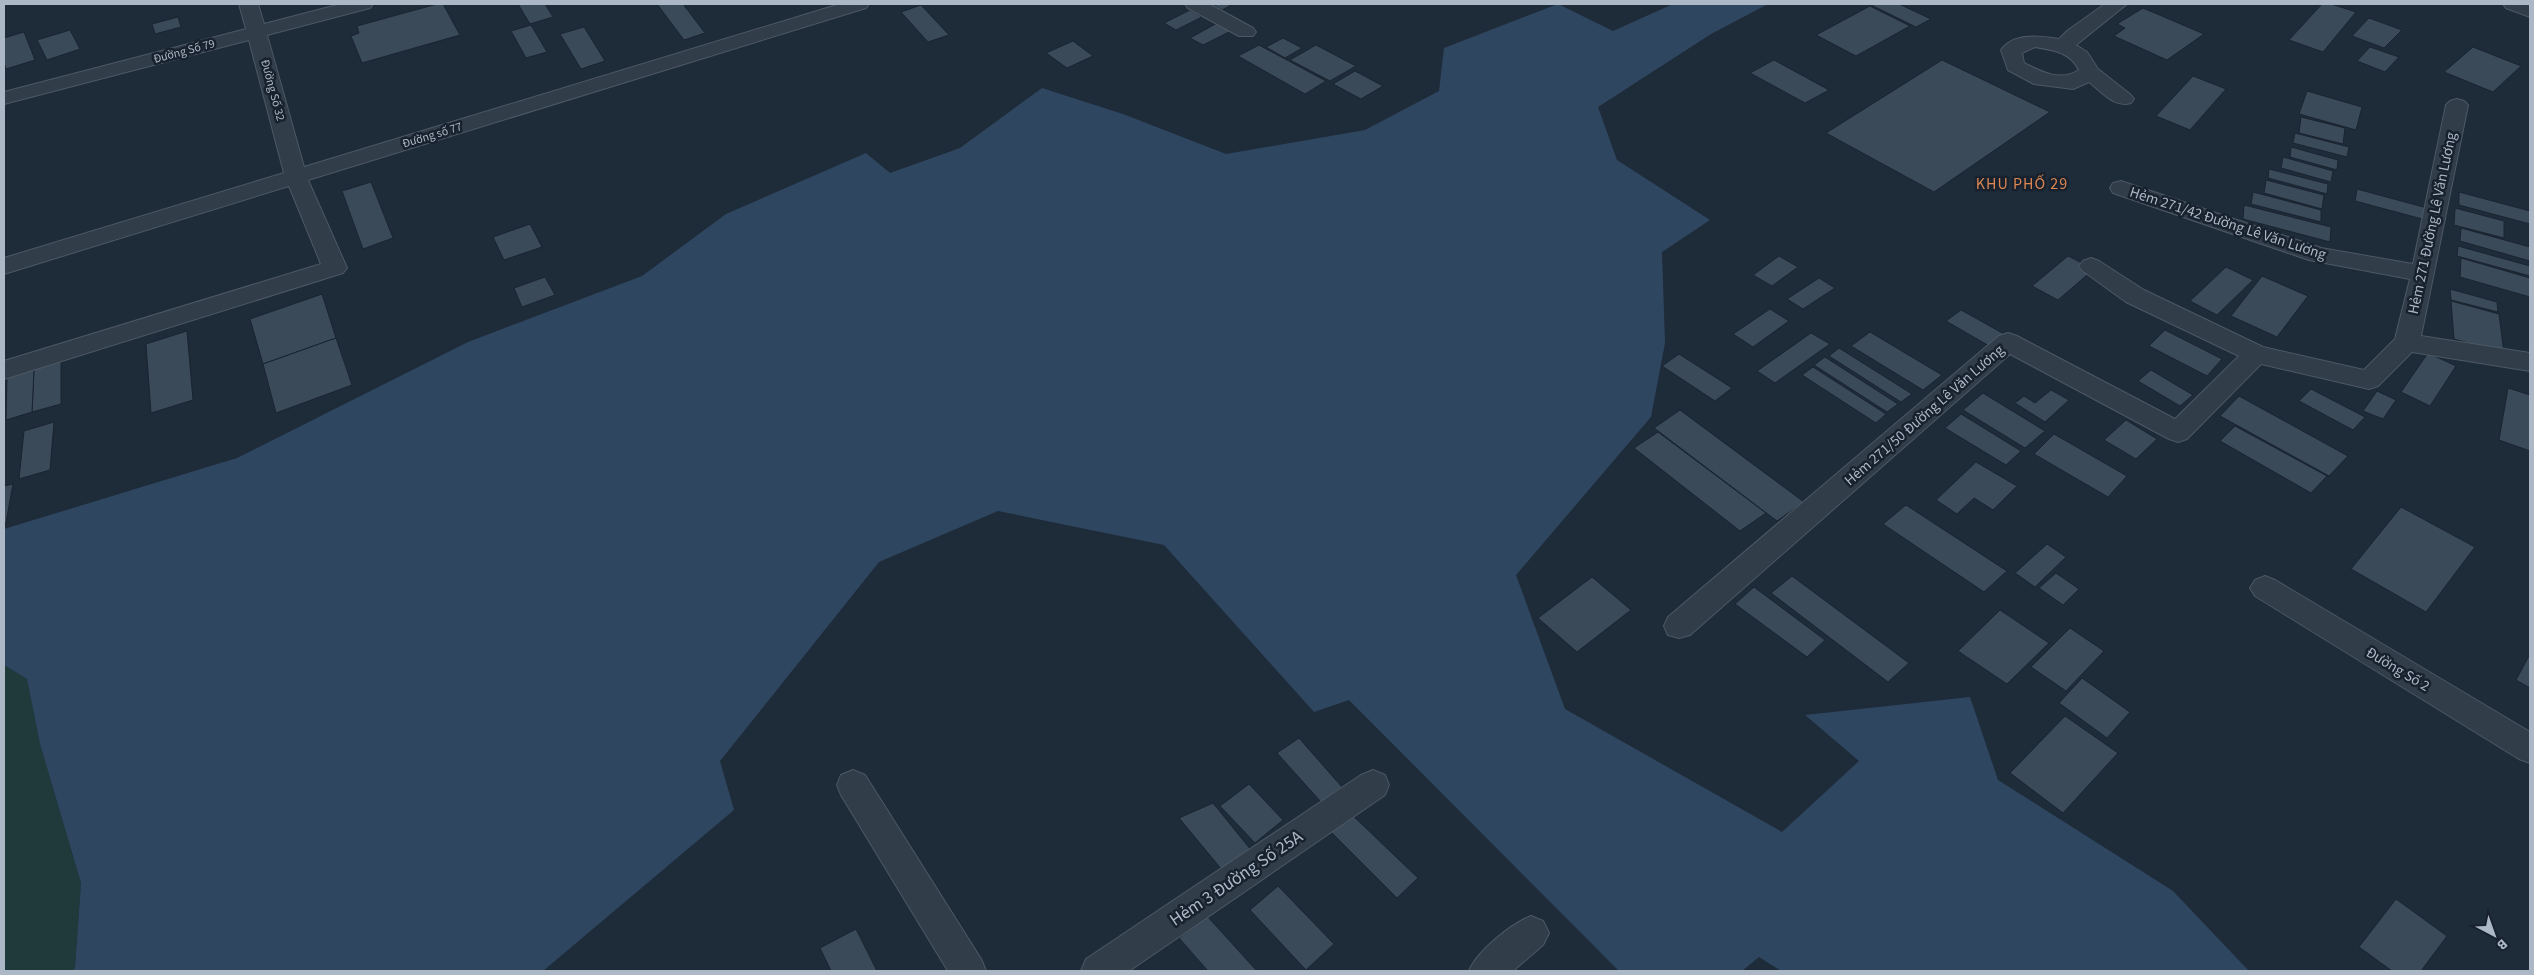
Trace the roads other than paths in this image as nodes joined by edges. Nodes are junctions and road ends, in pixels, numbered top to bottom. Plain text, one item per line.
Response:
1 (249, 4) edge
2 (363, 4) edge
3 (859, 4) edge
4 (1195, 4) edge
5 (2117, 4) edge
6 (2513, 4) edge
7 (2530, 11) edge
8 (257, 32) junction
9 (1246, 32) dead end
10 (2064, 46) junction
11 (2090, 72) junction
12 (4, 98) edge
13 (2124, 99) dead end
14 (2457, 105) dead end
15 (296, 177) junction
16 (2121, 188) dead end
17 (4, 266) edge
18 (2091, 266) dead end
19 (2423, 274) junction
20 (2407, 342) junction
21 (2256, 354) junction
22 (2530, 362) edge
23 (4, 370) edge
24 (2265, 588) dead end
25 (1680, 626) dead end
26 (2530, 749) edge
27 (854, 784) dead end
28 (1373, 785) dead end
29 (1531, 932) dead end
30 (968, 971) edge
31 (1099, 971) edge
32 (1487, 971) edge

1 - 8 street, Đường Số 32
2 - 8 street, Đường Số 79
3 - 15 street, Đường số 77
4 - 9 street
5 - 10 street
6 - 7 street
8 - 12 street, Đường Số 79
8 - 15 street, Đường Số 32
10 - 11 street
10 - 11 street
11 - 13 street
14 - 19 street, Hẻm 271 Đường Lê Văn Lương
15 - 17 street, Đường số 77
15 - 23 street, Đường Số 32
16 - 19 street, Hẻm 271/42 Đường Lê Văn Lương
18 - 21 street
19 - 20 street, Hẻm 271 Đường Lê Văn Lương
20 - 21 street
20 - 22 street
21 - 25 street, Hẻm 271/50 Đường Lê Văn Lương
24 - 26 street, Đường Số 2
27 - 30 street
28 - 31 street, Hẻm 3 Đường Số 25A
29 - 32 street

